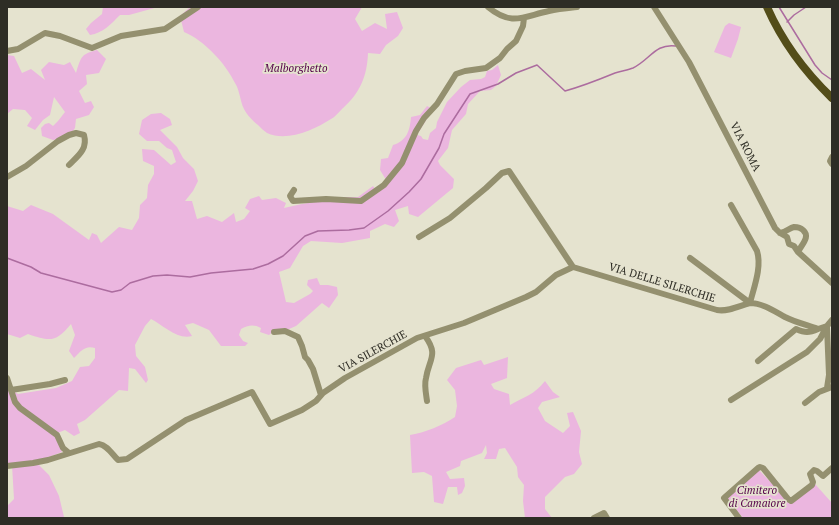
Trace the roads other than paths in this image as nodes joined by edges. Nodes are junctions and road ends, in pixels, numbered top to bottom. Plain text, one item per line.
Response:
1 (198, 7) edge
2 (488, 7) edge
3 (577, 7) edge
4 (654, 7) edge
5 (766, 7) edge
6 (524, 18) junction
7 (7, 51) edge
8 (832, 98) edge
9 (832, 157) edge
10 (832, 164) edge
11 (69, 165) dead end
12 (7, 176) edge
13 (294, 190) dead end
14 (731, 205) dead end
15 (787, 234) junction
16 (419, 237) dead end
17 (798, 248) junction
18 (690, 258) dead end
19 (573, 267) junction
20 (832, 283) edge
21 (750, 303) junction
22 (830, 323) edge
23 (818, 329) junction
24 (274, 332) dead end
25 (425, 336) junction
26 (758, 361) dead end
27 (7, 378) edge
28 (65, 380) dead end
29 (830, 388) edge
30 (11, 390) junction
31 (321, 396) junction
32 (731, 400) dead end
33 (427, 401) dead end
34 (806, 403) dead end
35 (69, 453) junction
36 (7, 466) edge
37 (832, 468) edge
38 (606, 516) edge
39 (594, 518) edge
40 (739, 518) edge

1 - 7 street
2 - 6 street
3 - 6 street
4 - 15 street, VIA ROMA
5 - 8 main road
6 - 13 street
9 - 10 street
11 - 12 street
14 - 21 street
15 - 17 street
15 - 17 street
16 - 19 street
17 - 20 street
18 - 21 street
19 - 21 street, VIA DELLE SILERCHIE
19 - 25 street, VIA SILERCHIE
21 - 23 street
22 - 23 street
22 - 29 street
22 - 32 street
23 - 26 street
24 - 31 street
25 - 31 street, VIA SILERCHIE
25 - 33 street
27 - 30 street
28 - 30 street
29 - 34 street
30 - 35 street
31 - 35 street, VIA SILERCHIE
35 - 36 street, VIA SILERCHIE
37 - 40 street
38 - 39 street

